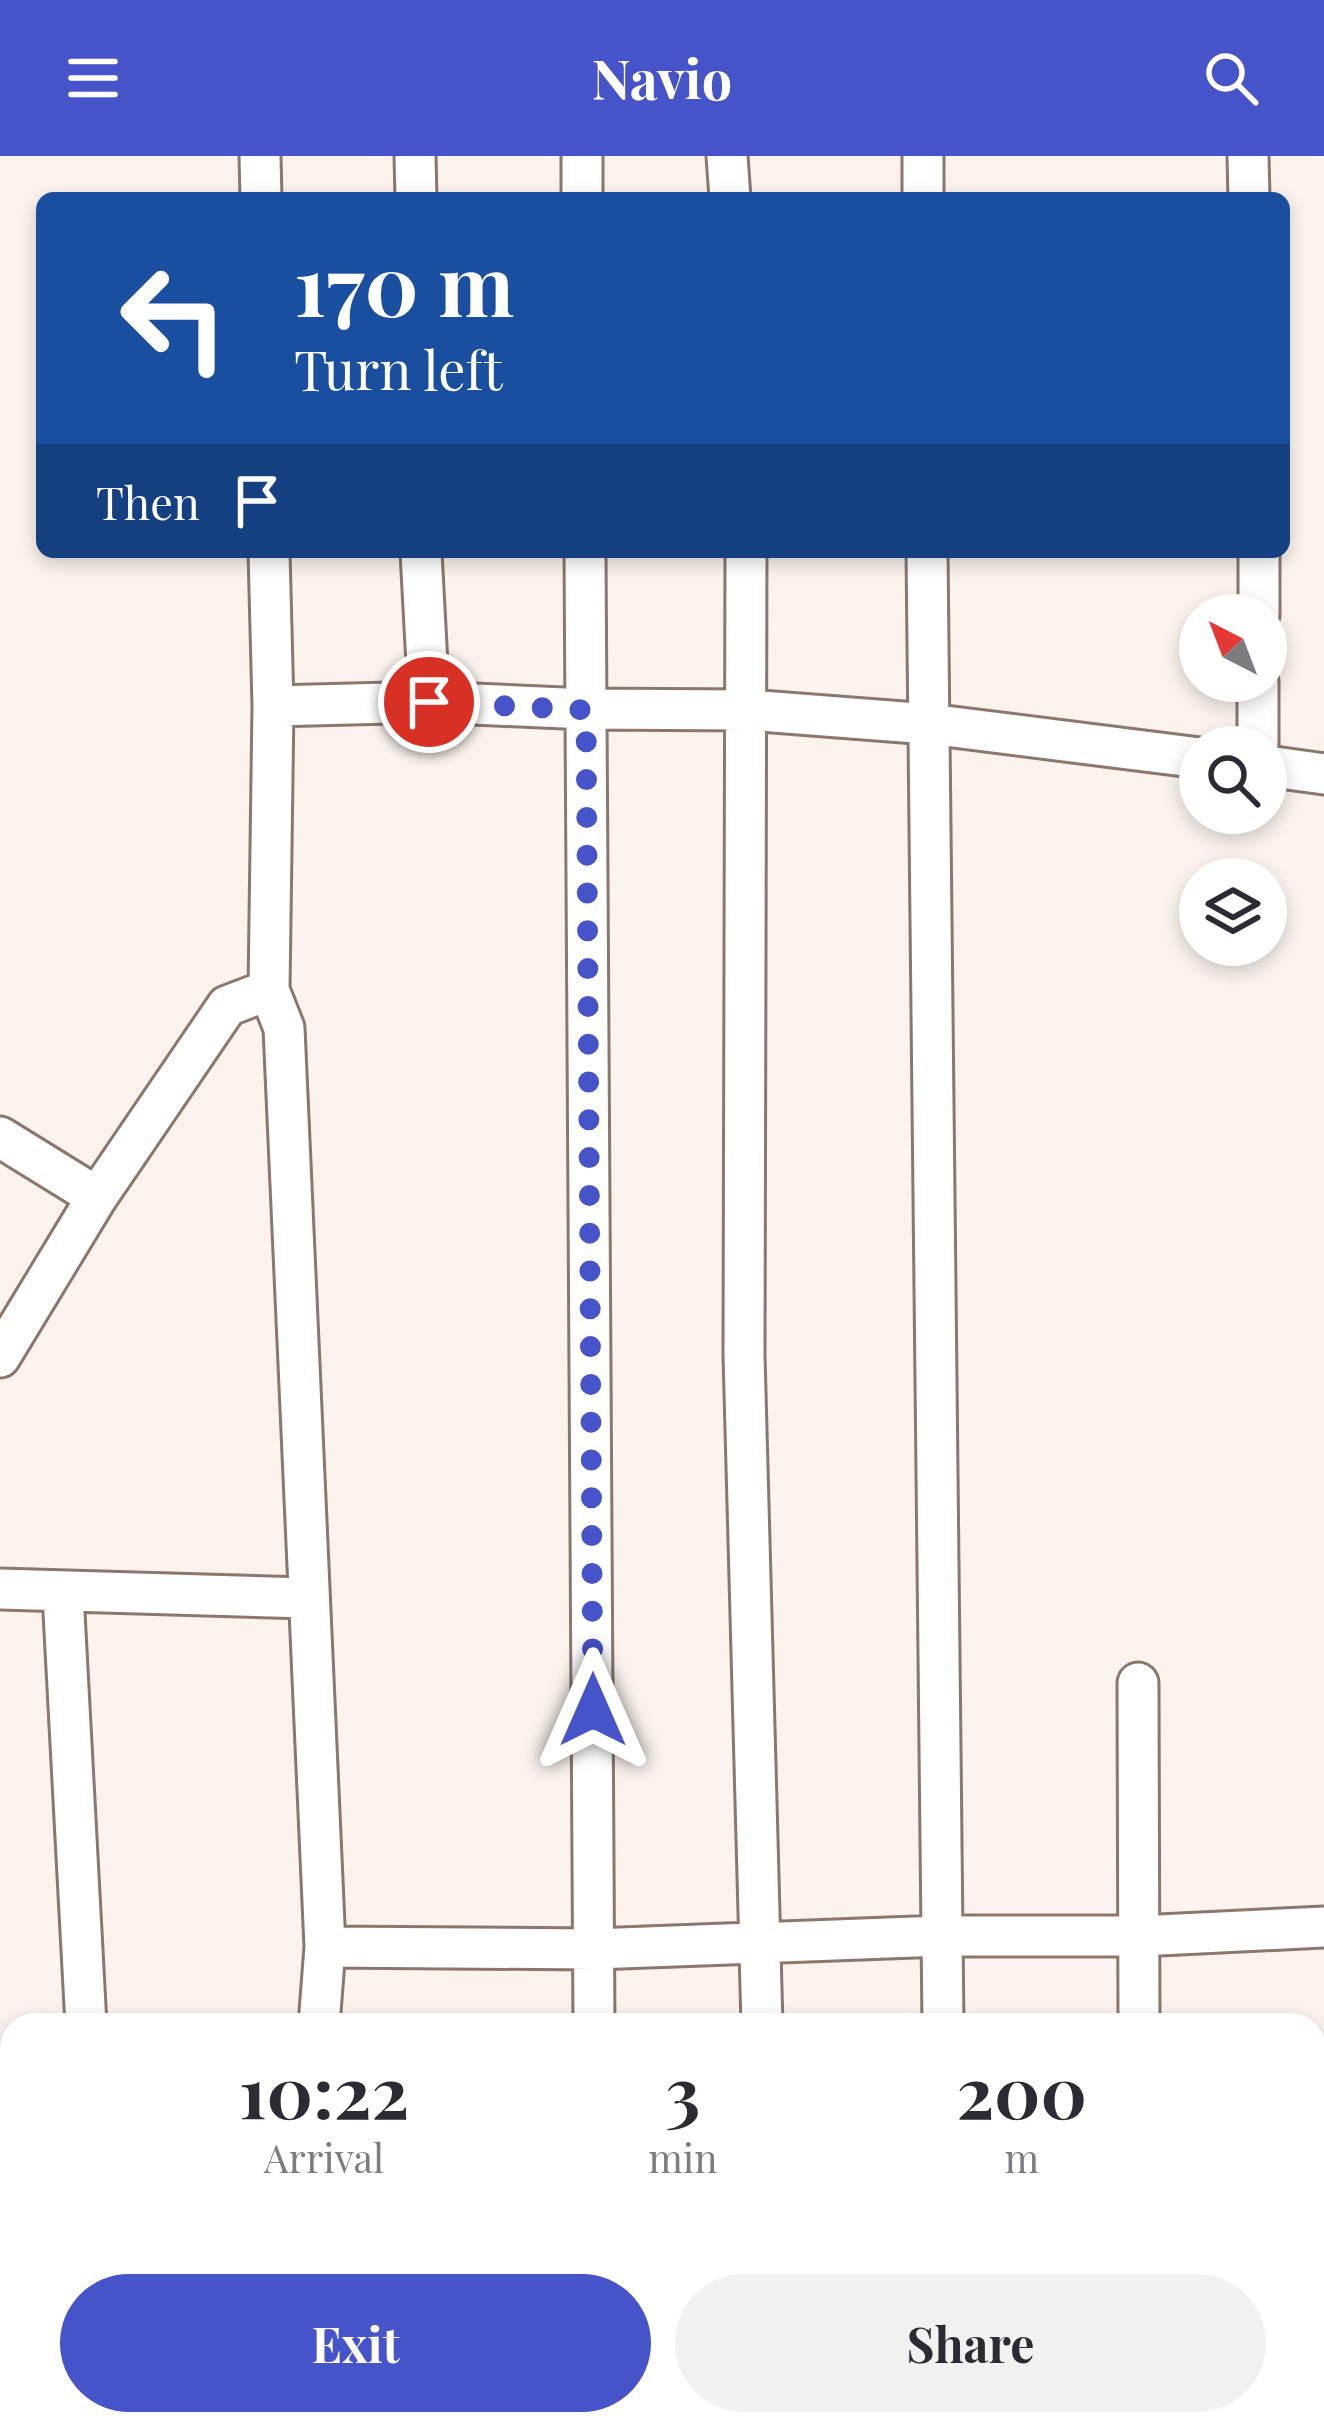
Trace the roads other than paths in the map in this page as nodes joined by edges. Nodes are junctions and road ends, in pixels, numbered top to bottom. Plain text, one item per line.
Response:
1 (260, 156) edge
2 (415, 156) edge
3 (582, 156) edge
4 (727, 156) edge
5 (922, 156) edge
6 (1248, 156) edge
7 (261, 192) edge
8 (416, 192) edge
9 (582, 192) edge
10 (730, 192) edge
11 (923, 192) edge
12 (1249, 192) edge
13 (269, 558) edge
14 (421, 558) edge
15 (585, 558) edge
16 (746, 558) edge
17 (927, 558) edge
18 (1258, 558) edge
19 (1258, 594) edge
20 (429, 702) junction
21 (273, 706) junction
22 (586, 710) junction
23 (747, 710) junction
24 (929, 724) junction
25 (1179, 755) edge
26 (1287, 769) edge
27 (1324, 774) edge
28 (269, 991) junction
29 (0, 1136) edge
30 (97, 1197) junction
31 (0, 1357) edge
32 (0, 1589) edge
33 (63, 1594) junction
34 (307, 1598) junction
35 (1138, 1683) dead end
36 (1324, 1927) edge
37 (941, 1936) junction
38 (1139, 1936) junction
39 (758, 1941) junction
40 (325, 1947) junction
41 (594, 1948) junction
42 (85, 2013) edge
43 (320, 2013) edge
44 (594, 2013) edge
45 (761, 2013) edge
46 (943, 2013) edge
47 (1139, 2013) edge

1 - 7 street
2 - 8 street
3 - 9 street
4 - 10 street
5 - 11 street
6 - 12 street
13 - 21 street
14 - 20 street
15 - 22 street
16 - 23 street
17 - 24 street
18 - 19 street
20 - 21 street
20 - 22 street
21 - 28 street
22 - 23 street
22 - 41 street
23 - 24 street
23 - 39 street
24 - 25 street
24 - 37 street
26 - 27 street
28 - 30 street
28 - 34 street
29 - 30 street
30 - 31 street
32 - 33 street
33 - 34 street
33 - 42 street
34 - 40 street
35 - 38 street
36 - 38 street
37 - 38 street
37 - 39 street
37 - 46 street
38 - 47 street
39 - 41 street
39 - 45 street
40 - 41 street
40 - 43 street
41 - 44 street

